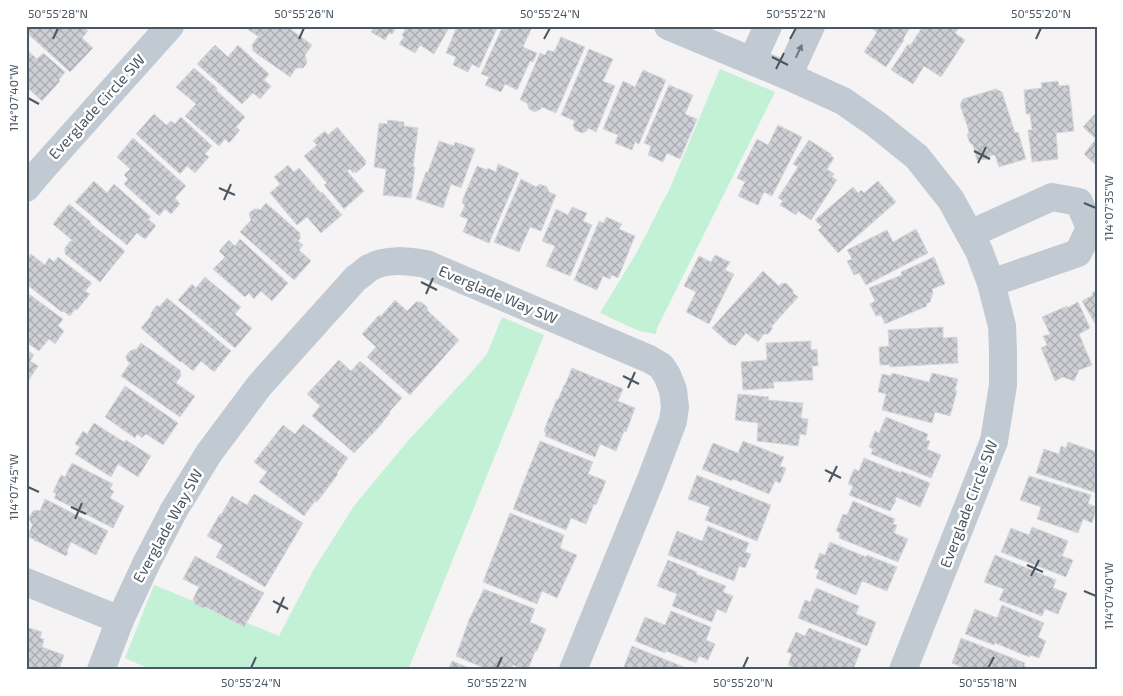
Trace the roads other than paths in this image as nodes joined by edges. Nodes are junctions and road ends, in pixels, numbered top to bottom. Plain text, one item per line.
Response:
1 (170, 26) edge
2 (668, 26) edge
3 (768, 26) edge
4 (811, 26) edge
5 (752, 62) junction
6 (788, 76) junction
7 (26, 188) edge
8 (970, 234) junction
9 (991, 283) junction
10 (26, 582) edge
11 (120, 620) junction
12 (101, 670) edge
13 (573, 670) edge
14 (903, 670) edge

1 - 7 street, Everglade Circle SW
2 - 5 street, Everglade Circle SW
3 - 5 street
6 -> 4 street
5 - 6 street, Everglade Circle SW
6 - 8 street, Everglade Circle SW
8 - 9 street, Everglade Circle SW
8 - 9 street
9 - 14 street, Everglade Circle SW
10 - 11 street
11 - 12 street, Everglade Way SW
11 - 13 street, Everglade Way SW

